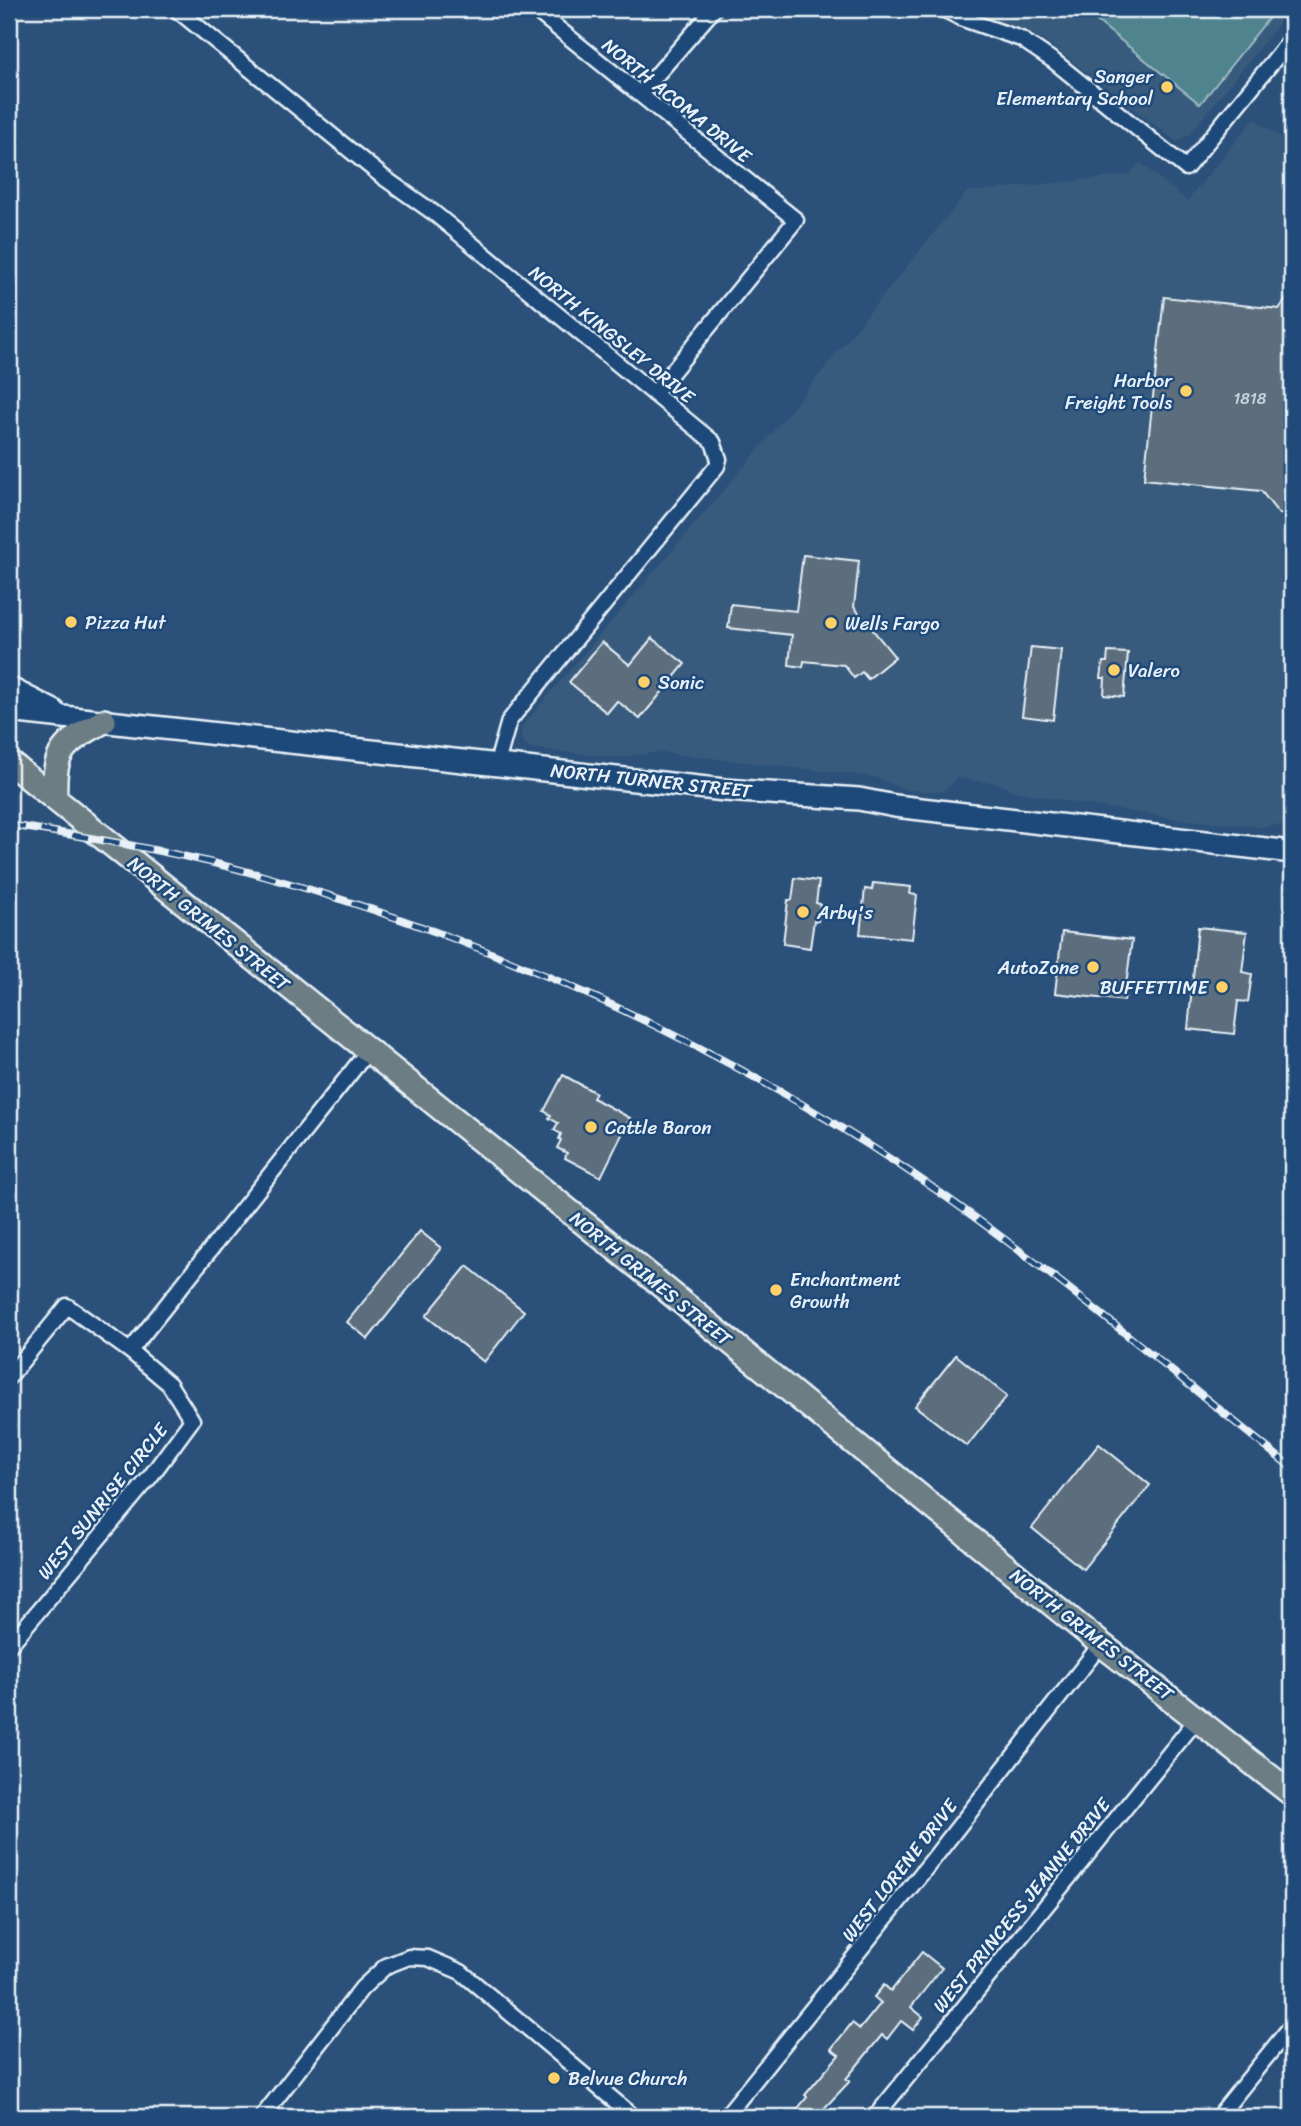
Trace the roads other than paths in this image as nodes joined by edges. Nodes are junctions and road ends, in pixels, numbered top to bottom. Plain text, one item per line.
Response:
1 (176, 9) edge
2 (534, 9) edge
3 (714, 9) edge
4 (943, 9) edge
5 (1292, 38) edge
6 (640, 94) junction
7 (654, 394) junction
8 (9, 688) edge
9 (9, 711) edge
10 (65, 717) junction
11 (104, 721) junction
12 (9, 762) edge
13 (497, 763) junction
14 (55, 799) junction
15 (1292, 852) edge
16 (368, 1051) junction
17 (130, 1351) junction
18 (9, 1377) edge
19 (1101, 1644) junction
20 (9, 1646) edge
21 (1198, 1718) junction
22 (1292, 1794) edge
23 (1292, 2025) edge
24 (262, 2117) edge
25 (634, 2117) edge
26 (725, 2117) edge
27 (875, 2117) edge
28 (1218, 2117) edge

1 - 7 street, NORTH KINGSLEY DRIVE
2 - 6 street, NORTH ACOMA DRIVE
3 - 6 street
4 - 5 street
6 - 7 street, NORTH ACOMA DRIVE
7 - 13 street, NORTH KINGSLEY DRIVE
8 - 10 main road
9 - 10 main road, NORTH TURNER STREET
10 - 11 main road, NORTH TURNER STREET
11 - 13 main road, NORTH TURNER STREET
11 - 14 main road
12 - 14 main road, NORTH GRIMES STREET
13 - 15 main road, NORTH TURNER STREET
14 - 16 main road, NORTH GRIMES STREET
16 - 17 street
16 - 19 main road, NORTH GRIMES STREET
17 - 18 street, WEST SUNRISE CIRCLE
17 - 20 street, WEST SUNRISE CIRCLE
19 - 21 main road, NORTH GRIMES STREET
19 - 26 street, WEST LORENE DRIVE
21 - 22 main road, NORTH GRIMES STREET
21 - 27 street, WEST PRINCESS JEANNE DRIVE
23 - 28 street
24 - 25 street

